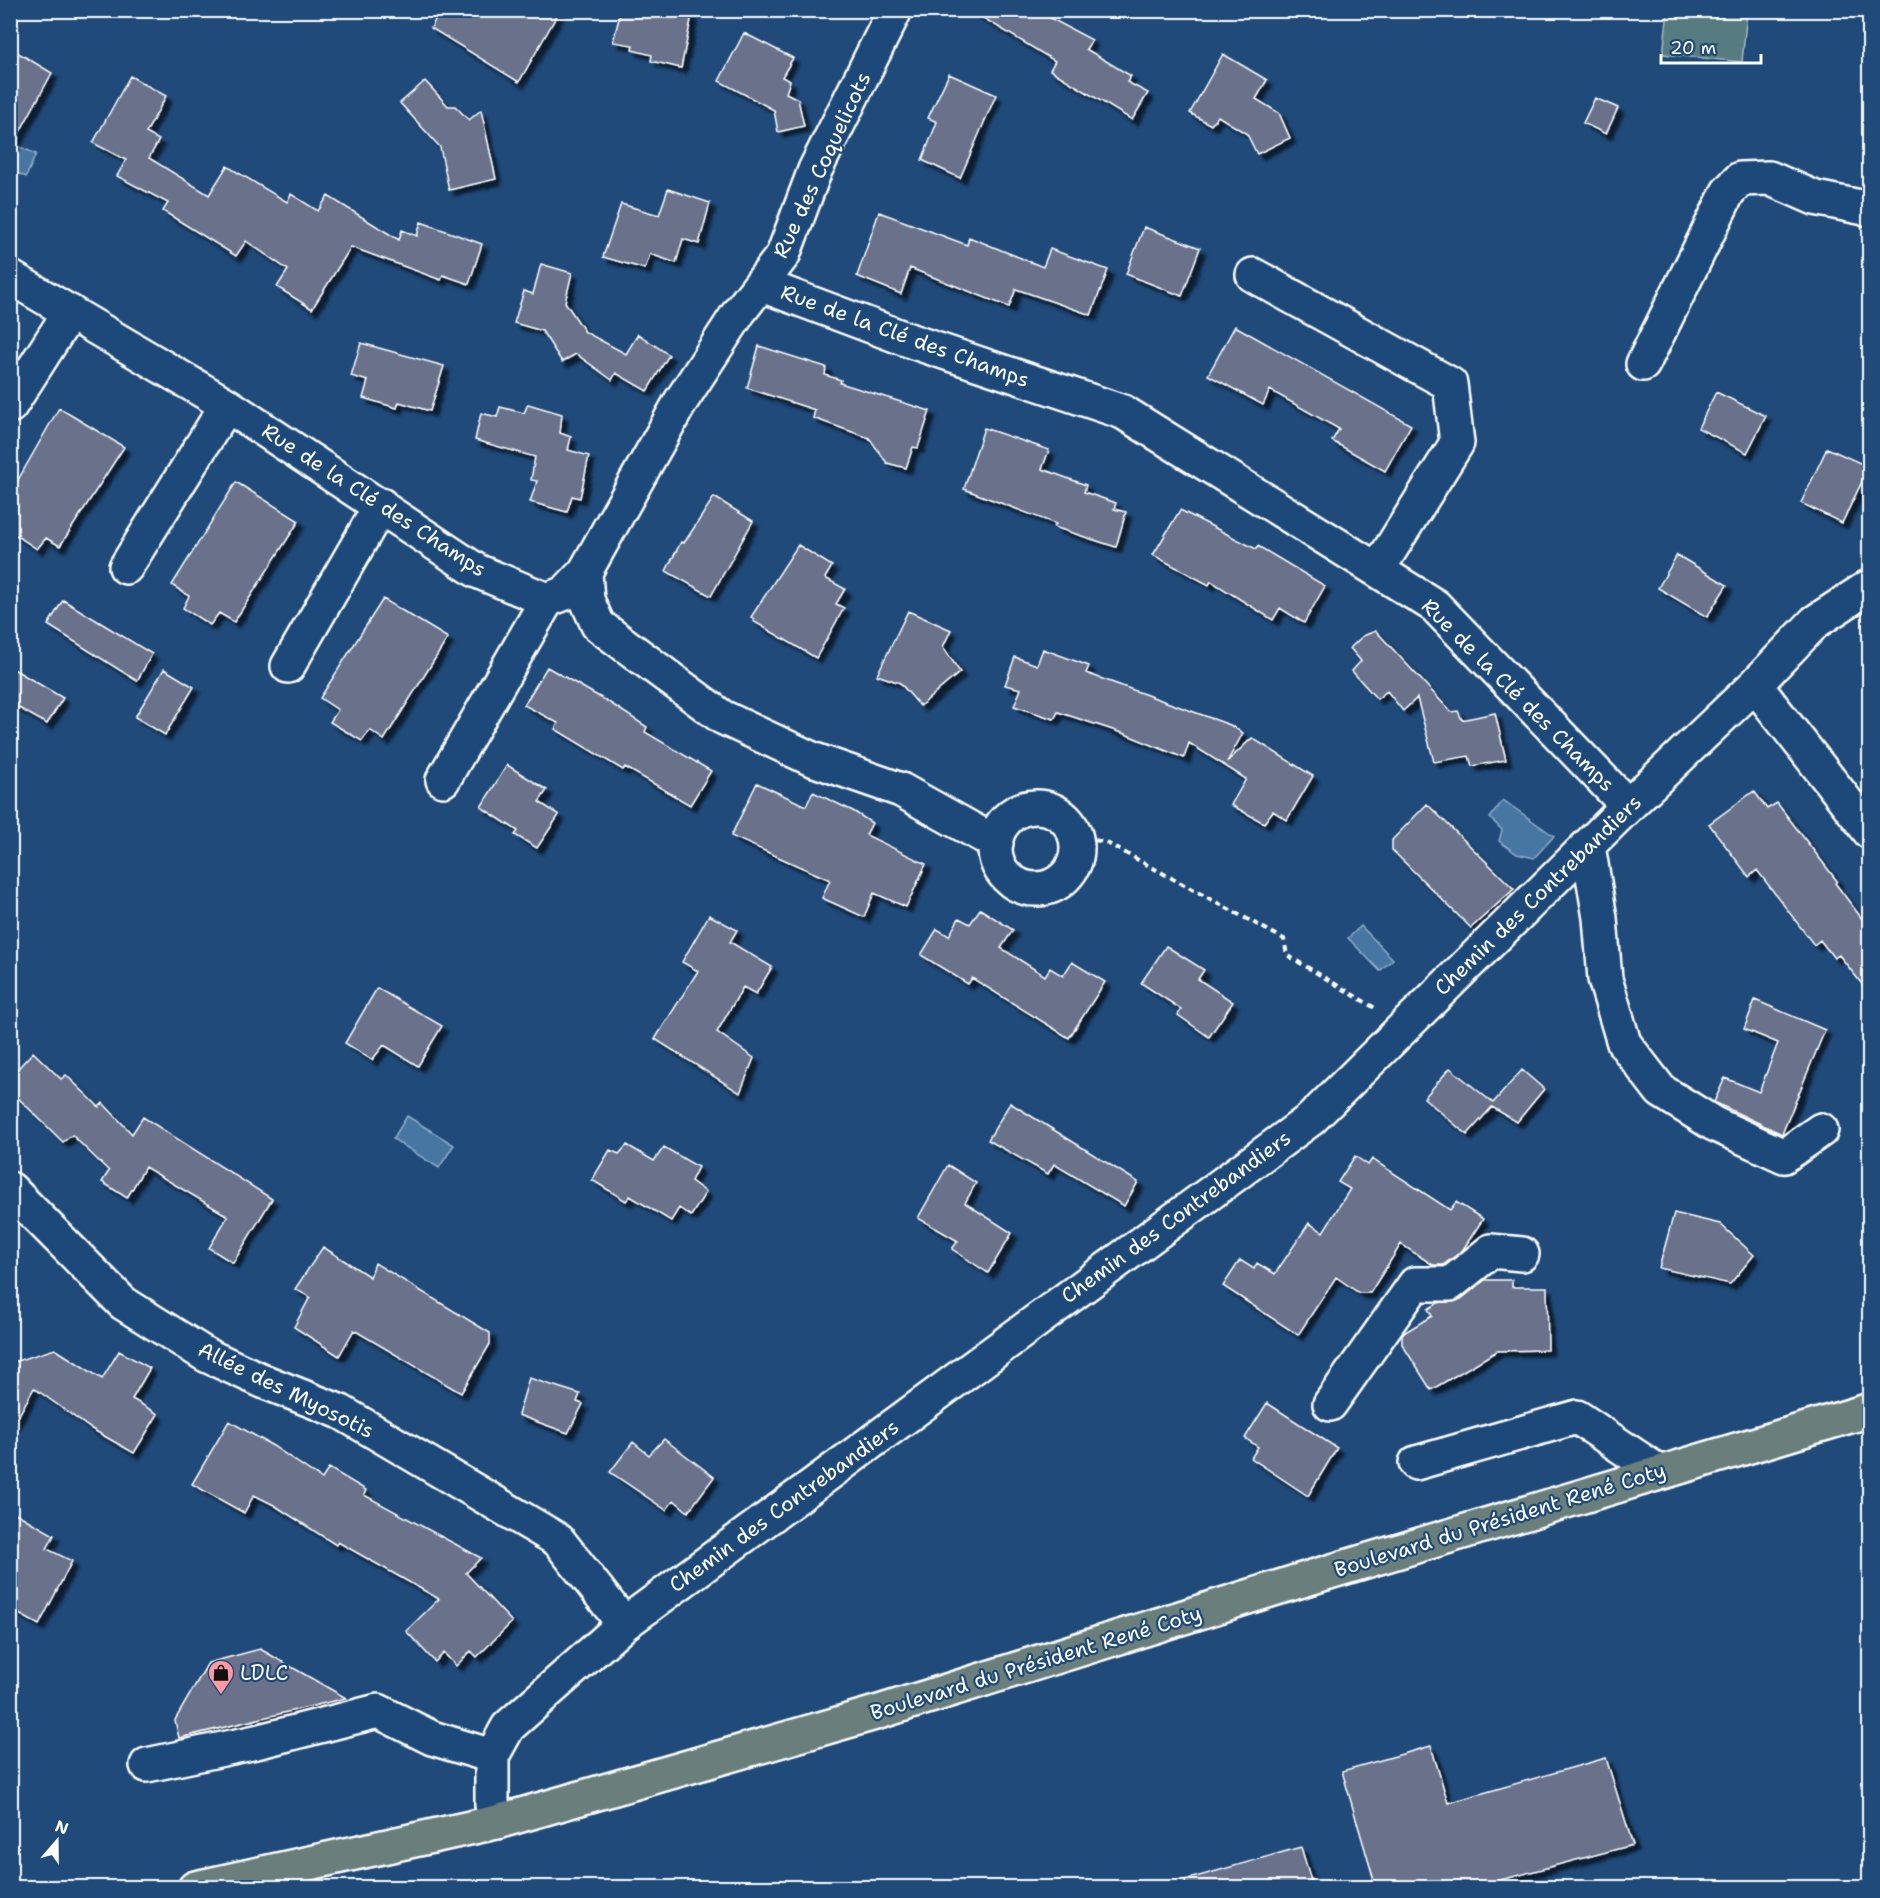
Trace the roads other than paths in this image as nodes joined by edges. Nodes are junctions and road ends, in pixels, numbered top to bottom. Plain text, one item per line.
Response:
1 (895, 10) edge
2 (1869, 209) edge
3 (1254, 275) dead end
4 (10, 277) edge
5 (762, 285) junction
6 (70, 312) junction
7 (1643, 364) dead end
8 (227, 405) junction
9 (10, 406) edge
10 (381, 505) junction
11 (126, 567) dead end
12 (1378, 569) junction
13 (585, 572) junction
14 (1869, 586) edge
15 (547, 600) junction
16 (288, 666) dead end
17 (1755, 685) junction
18 (443, 780) dead end
19 (1628, 806) junction
20 (1869, 832) edge
21 (996, 843) junction
22 (1588, 846) junction
23 (1821, 1130) dead end
24 (10, 1189) edge
25 (1522, 1254) dead end
26 (1330, 1404) dead end
27 (1869, 1410) edge
28 (1416, 1463) dead end
29 (1659, 1472) junction
30 (624, 1624) junction
31 (492, 1756) junction
32 (147, 1765) dead end
33 (497, 1822) junction
34 (195, 1887) edge

1 - 5 street, Rue des Coquelicots
2 - 7 street
3 - 12 street
4 - 6 street, Rue de la Clé des Champs
5 - 12 street, Rue de la Clé des Champs
5 - 13 street, Rue de la Clé des Champs
6 - 8 street, Rue de la Clé des Champs
6 - 9 street
8 - 10 street, Rue de la Clé des Champs
8 - 11 street
10 - 15 street, Rue de la Clé des Champs
10 - 16 street
12 - 19 street, Rue de la Clé des Champs
13 - 15 street, Rue de la Clé des Champs
13 - 21 street
14 - 17 street, Chemin des Contrebandiers
15 - 18 street
17 - 19 street, Chemin des Contrebandiers
17 - 20 street
19 - 22 street, Chemin des Contrebandiers
21 - 21 street
22 - 23 street
22 - 30 street, Chemin des Contrebandiers
24 - 30 street, Allée des Myosotis
25 - 26 street
27 - 29 main road, Boulevard du Président René Coty
28 - 29 street
29 - 33 main road, Boulevard du Président René Coty
30 - 31 street, Chemin des Contrebandiers
31 - 32 street
31 - 33 street, Chemin des Contrebandiers
33 - 34 main road, Boulevard du Président René Coty

